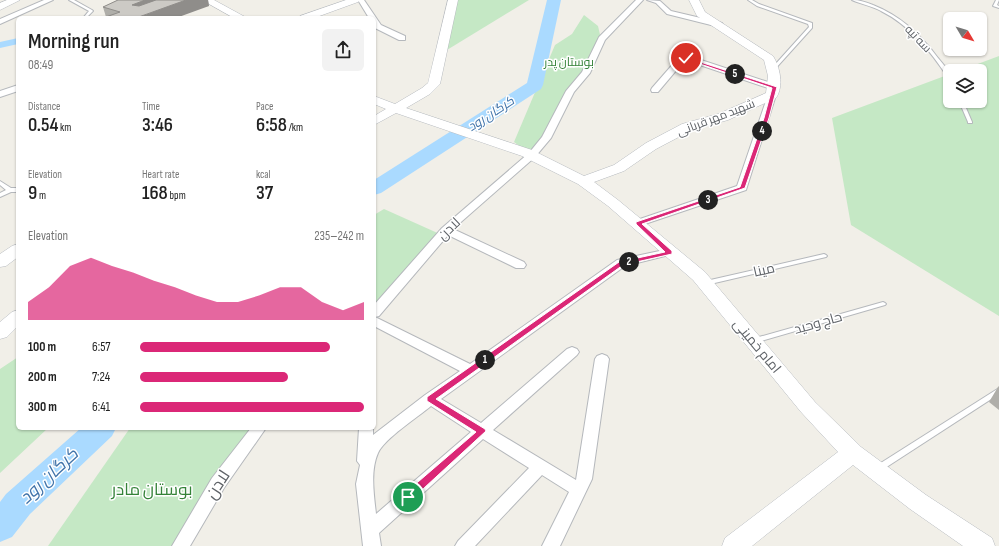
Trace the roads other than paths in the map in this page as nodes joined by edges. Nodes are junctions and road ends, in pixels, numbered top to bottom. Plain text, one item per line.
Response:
1 (15, 0) edge
2 (50, 0) edge
3 (71, 0) edge
4 (206, 0) edge
5 (355, 0) edge
6 (361, 0) edge
7 (453, 0) edge
8 (640, 0) edge
9 (650, 0) edge
10 (694, 0) edge
11 (750, 0) edge
12 (854, 0) edge
13 (998, 0) edge
14 (0, 7) edge
15 (999, 7) edge
16 (87, 16) edge
17 (238, 16) edge
18 (310, 16) edge
19 (372, 16) edge
20 (0, 22) edge
21 (376, 22) edge
22 (720, 25) junction
23 (402, 38) dead end
24 (943, 67) edge
25 (774, 68) junction
26 (16, 89) edge
27 (656, 90) dead end
28 (773, 91) junction
29 (0, 94) edge
30 (376, 101) edge
31 (394, 108) junction
32 (964, 108) edge
33 (376, 120) edge
34 (970, 122) dead end
35 (530, 154) junction
36 (583, 181) junction
37 (0, 183) edge
38 (10, 190) junction
39 (16, 190) edge
40 (0, 195) edge
41 (638, 223) junction
42 (446, 230) junction
43 (16, 250) edge
44 (670, 252) junction
45 (824, 256) dead end
46 (0, 262) edge
47 (520, 265) dead end
48 (705, 284) junction
49 (882, 304) dead end
50 (376, 311) edge
51 (16, 318) edge
52 (376, 322) edge
53 (0, 333) edge
54 (752, 341) junction
55 (572, 352) dead end
56 (602, 359) dead end
57 (470, 370) junction
58 (999, 391) edge
59 (430, 399) junction
60 (258, 430) edge
61 (366, 430) edge
62 (482, 431) junction
63 (853, 453) junction
64 (540, 467) junction
65 (876, 470) junction
66 (364, 484) junction
67 (579, 490) junction
68 (370, 530) junction
69 (181, 546) edge
70 (372, 546) edge
71 (464, 546) edge
72 (551, 546) edge
73 (734, 546) edge
74 (983, 546) edge

1 - 14 street
2 - 20 street
3 - 16 lane
4 - 17 street
5 - 18 street
6 - 19 street
7 - 31 street
8 - 35 street, لادن
9 - 22 street
10 - 22 street
11 - 25 lane
12 - 24 lane, سه تپه
13 - 15 lane
21 - 23 street
22 - 25 street
25 - 28 street
26 - 29 street
27 - 28 street
28 - 36 street, شهید مهر قربانی
28 - 41 street
30 - 31 street
31 - 33 street
31 - 35 street, امام خمینی
32 - 34 lane
35 - 36 street, امام خمینی
35 - 42 street, لادن
36 - 41 street, امام خمینی
37 - 38 lane
38 - 39 lane
38 - 40 lane
41 - 44 street, امام خمینی
42 - 47 street
42 - 50 street, لادن
43 - 46 street
44 - 48 street, امام خمینی
44 - 57 street
45 - 48 lane, مینا
48 - 54 street, امام خمینی
49 - 54 lane, حاج وحید
51 - 53 street
52 - 57 street
54 - 63 street, امام خمینی
55 - 62 street
56 - 67 street
57 - 59 street
58 - 65 lane
59 - 62 street
59 - 66 street
60 - 69 street, لادن
61 - 66 street
62 - 64 street
62 - 68 street
63 - 65 street, امام خمینی
63 - 73 street
64 - 67 street
64 - 71 street
65 - 74 street, امام خمینی
66 - 68 street
67 - 72 street
68 - 70 street

